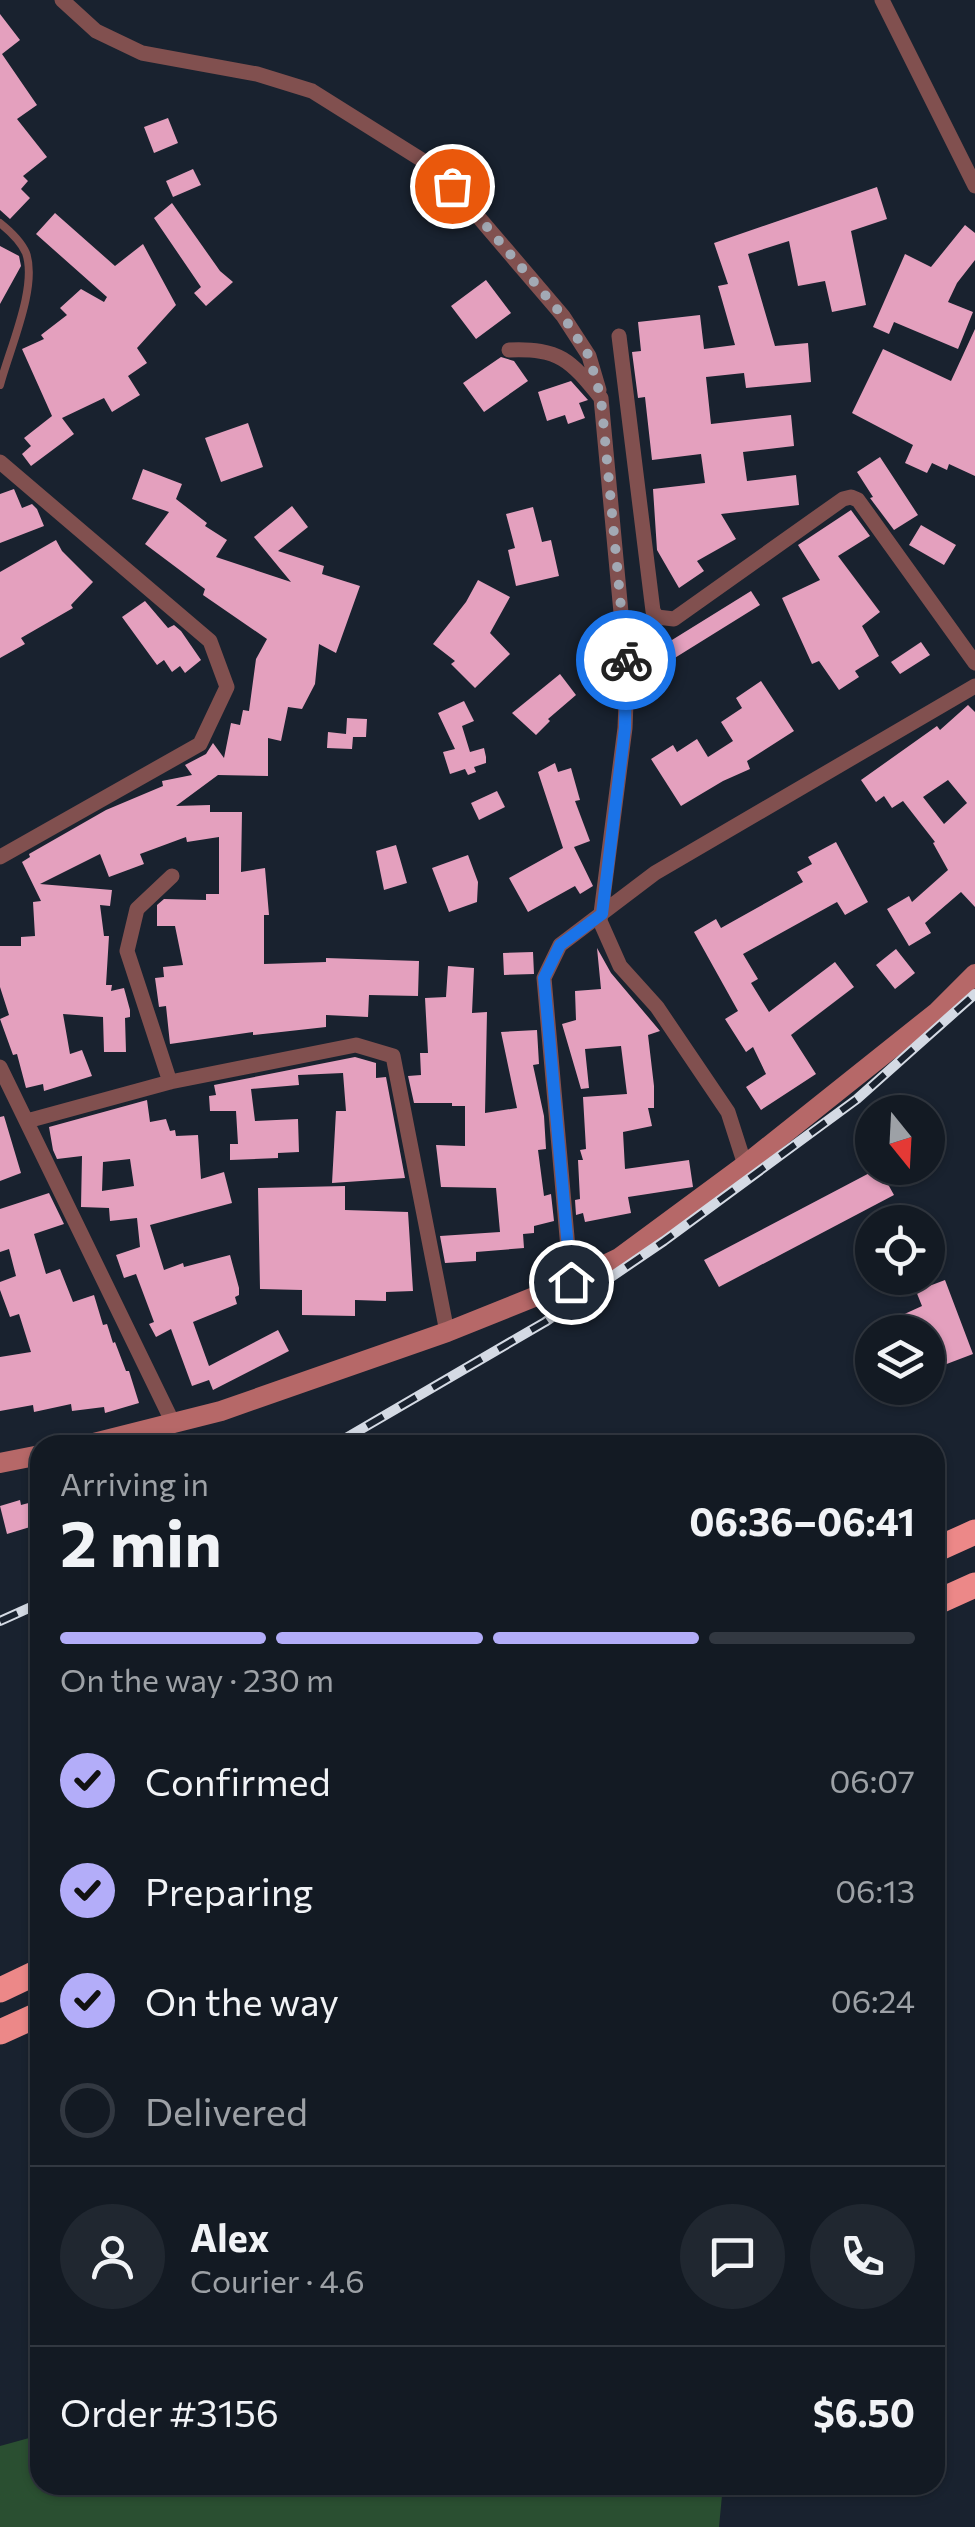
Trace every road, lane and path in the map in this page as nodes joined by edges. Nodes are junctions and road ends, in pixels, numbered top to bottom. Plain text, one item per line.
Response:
1 (62, 0) edge
2 (882, 0) edge
3 (975, 186) edge
4 (0, 223) edge
5 (619, 336) dead end
6 (509, 350) dead end
7 (0, 384) edge
8 (601, 398) junction
9 (0, 462) edge
10 (975, 663) edge
11 (975, 686) edge
12 (0, 857) edge
13 (172, 876) dead end
14 (602, 914) junction
15 (975, 974) edge
16 (0, 1067) edge
17 (170, 1082) junction
18 (26, 1121) junction
19 (745, 1165) junction
20 (571, 1282) junction
21 (447, 1332) junction
22 (174, 1424) junction
23 (128, 1435) edge
24 (30, 1457) edge
25 (0, 1464) edge
26 (975, 1532) edge
27 (945, 1546) edge
28 (975, 1584) edge
29 (945, 1598) edge
30 (30, 1976) edge
31 (0, 1990) edge
32 (30, 2018) edge
33 (0, 2032) edge

1 - 8 street
2 - 3 street
4 - 7 lane
5 - 10 street
6 - 8 street
8 - 14 street
9 - 12 street
11 - 14 street
13 - 17 street
14 - 19 street
14 - 20 street
15 - 19 main road
16 - 18 street
17 - 18 street
17 - 21 street
18 - 22 street
19 - 20 main road
20 - 21 main road
21 - 22 main road
22 - 23 main road
24 - 25 main road
26 - 27 highway
28 - 29 highway
30 - 31 highway
32 - 33 highway

